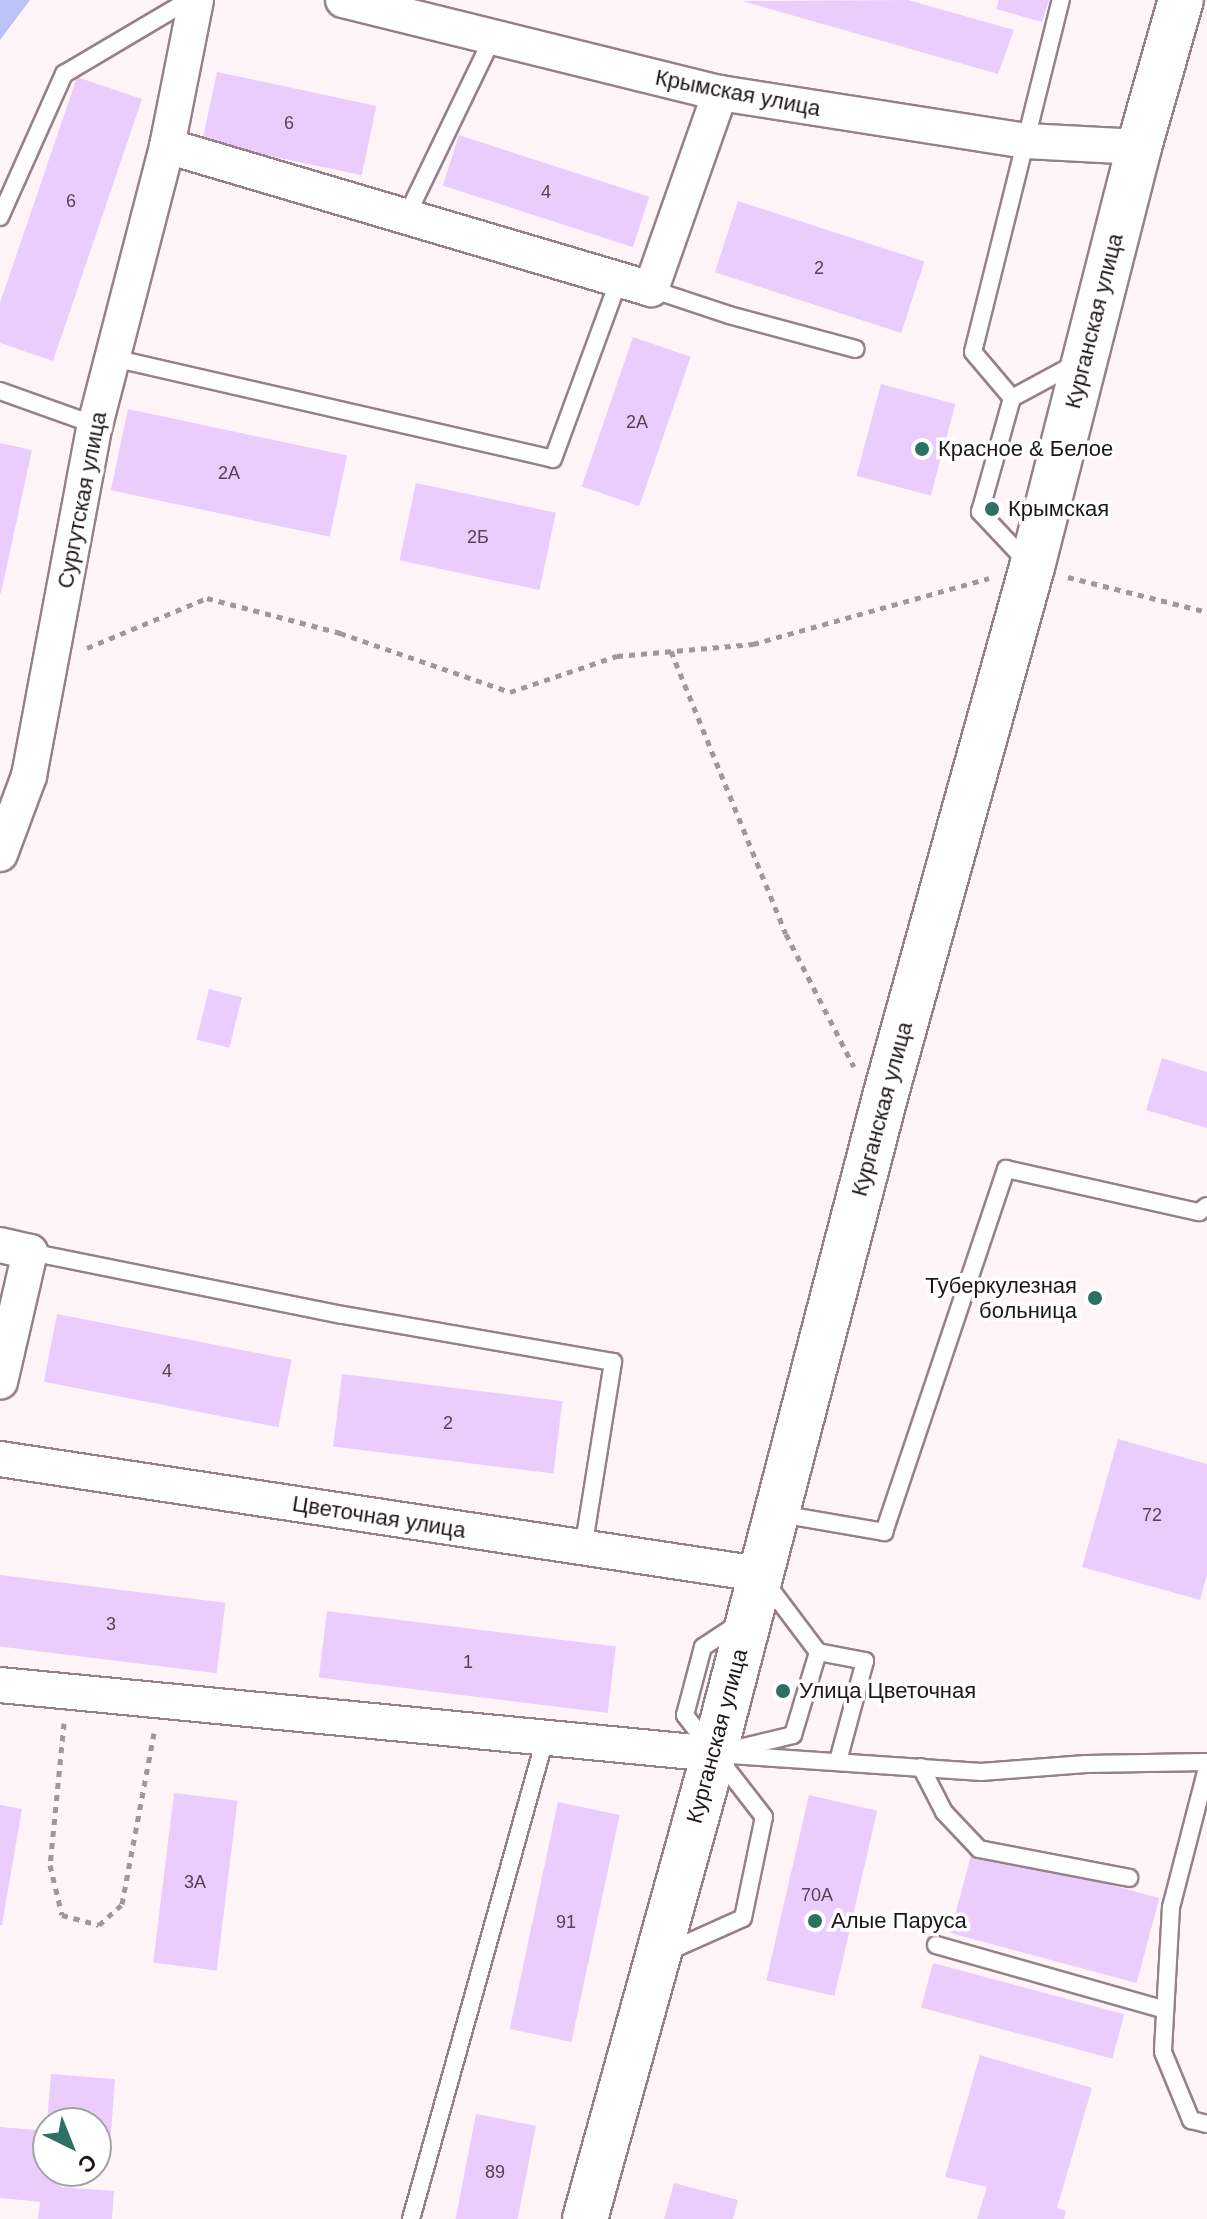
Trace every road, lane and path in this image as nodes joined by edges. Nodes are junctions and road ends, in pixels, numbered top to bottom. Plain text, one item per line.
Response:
1 (189, 0) edge
2 (196, 0) edge
3 (343, 0) edge
4 (1061, 0) edge
5 (1181, 0) edge
6 (493, 37) junction
7 (720, 93) junction
8 (1026, 141) junction
9 (167, 146) junction
10 (1139, 147) junction
11 (0, 217) edge
12 (406, 217) junction
13 (619, 280) junction
14 (651, 289) junction
15 (856, 349) dead end
16 (113, 358) junction
17 (1085, 358) junction
18 (0, 391) edge
19 (1012, 398) junction
20 (95, 425) junction
21 (1032, 567) junction
22 (1207, 612) edge
23 (671, 651) junction
24 (50, 664) junction
25 (0, 854) edge
26 (886, 1093) junction
27 (1207, 1206) edge
28 (15, 1248) edge
29 (0, 1382) edge
30 (0, 1459) edge
31 (775, 1513) junction
32 (583, 1549) junction
33 (759, 1574) junction
34 (818, 1652) junction
35 (0, 1685) edge
36 (67, 1690) junction
37 (160, 1701) junction
38 (545, 1738) junction
39 (714, 1754) junction
40 (838, 1761) junction
41 (1207, 1762) edge
42 (921, 1767) junction
43 (1207, 1768) edge
44 (1129, 1878) dead end
45 (936, 1945) dead end
46 (658, 1956) junction
47 (1165, 2010) junction
48 (1207, 2124) edge
49 (411, 2219) edge
50 (585, 2219) edge

1 - 11 lane
2 - 9 street, Сургутская улица
3 - 6 street, Крымская улица
4 - 8 lane
5 - 10 main road, Курганская улица
6 - 7 street, Крымская улица
6 - 12 lane
7 - 8 street, Крымская улица
7 - 14 street
8 - 10 street, Крымская улица
8 - 19 lane
9 - 12 street
9 - 16 street, Сургутская улица
10 - 17 main road, Курганская улица
12 - 13 street
13 - 14 street
13 - 16 lane
14 - 15 lane
16 - 20 street, Сургутская улица
17 - 19 lane
17 - 21 main road, Курганская улица
18 - 20 lane
19 - 21 lane
20 - 24 street, Сургутская улица
21 - 22 path
21 - 23 path
21 - 26 main road, Курганская улица
23 - 24 path
23 - 26 path
24 - 25 street, Сургутская улица
26 - 31 main road, Курганская улица
27 - 31 lane
28 - 29 street
28 - 32 lane
30 - 32 street, Цветочная улица
31 - 33 main road, Курганская улица
32 - 33 street, Цветочная улица
33 - 34 lane
33 - 39 main road, Курганская улица
34 - 39 lane
34 - 40 lane
35 - 36 street
36 - 37 street
36 - 37 path
37 - 38 street
38 - 39 street
38 - 49 lane
39 - 40 lane
39 - 46 main road, Курганская улица
39 - 46 lane
40 - 42 lane
41 - 42 lane
42 - 44 lane
43 - 47 lane
45 - 47 lane
46 - 50 main road, Курганская улица
47 - 48 lane

